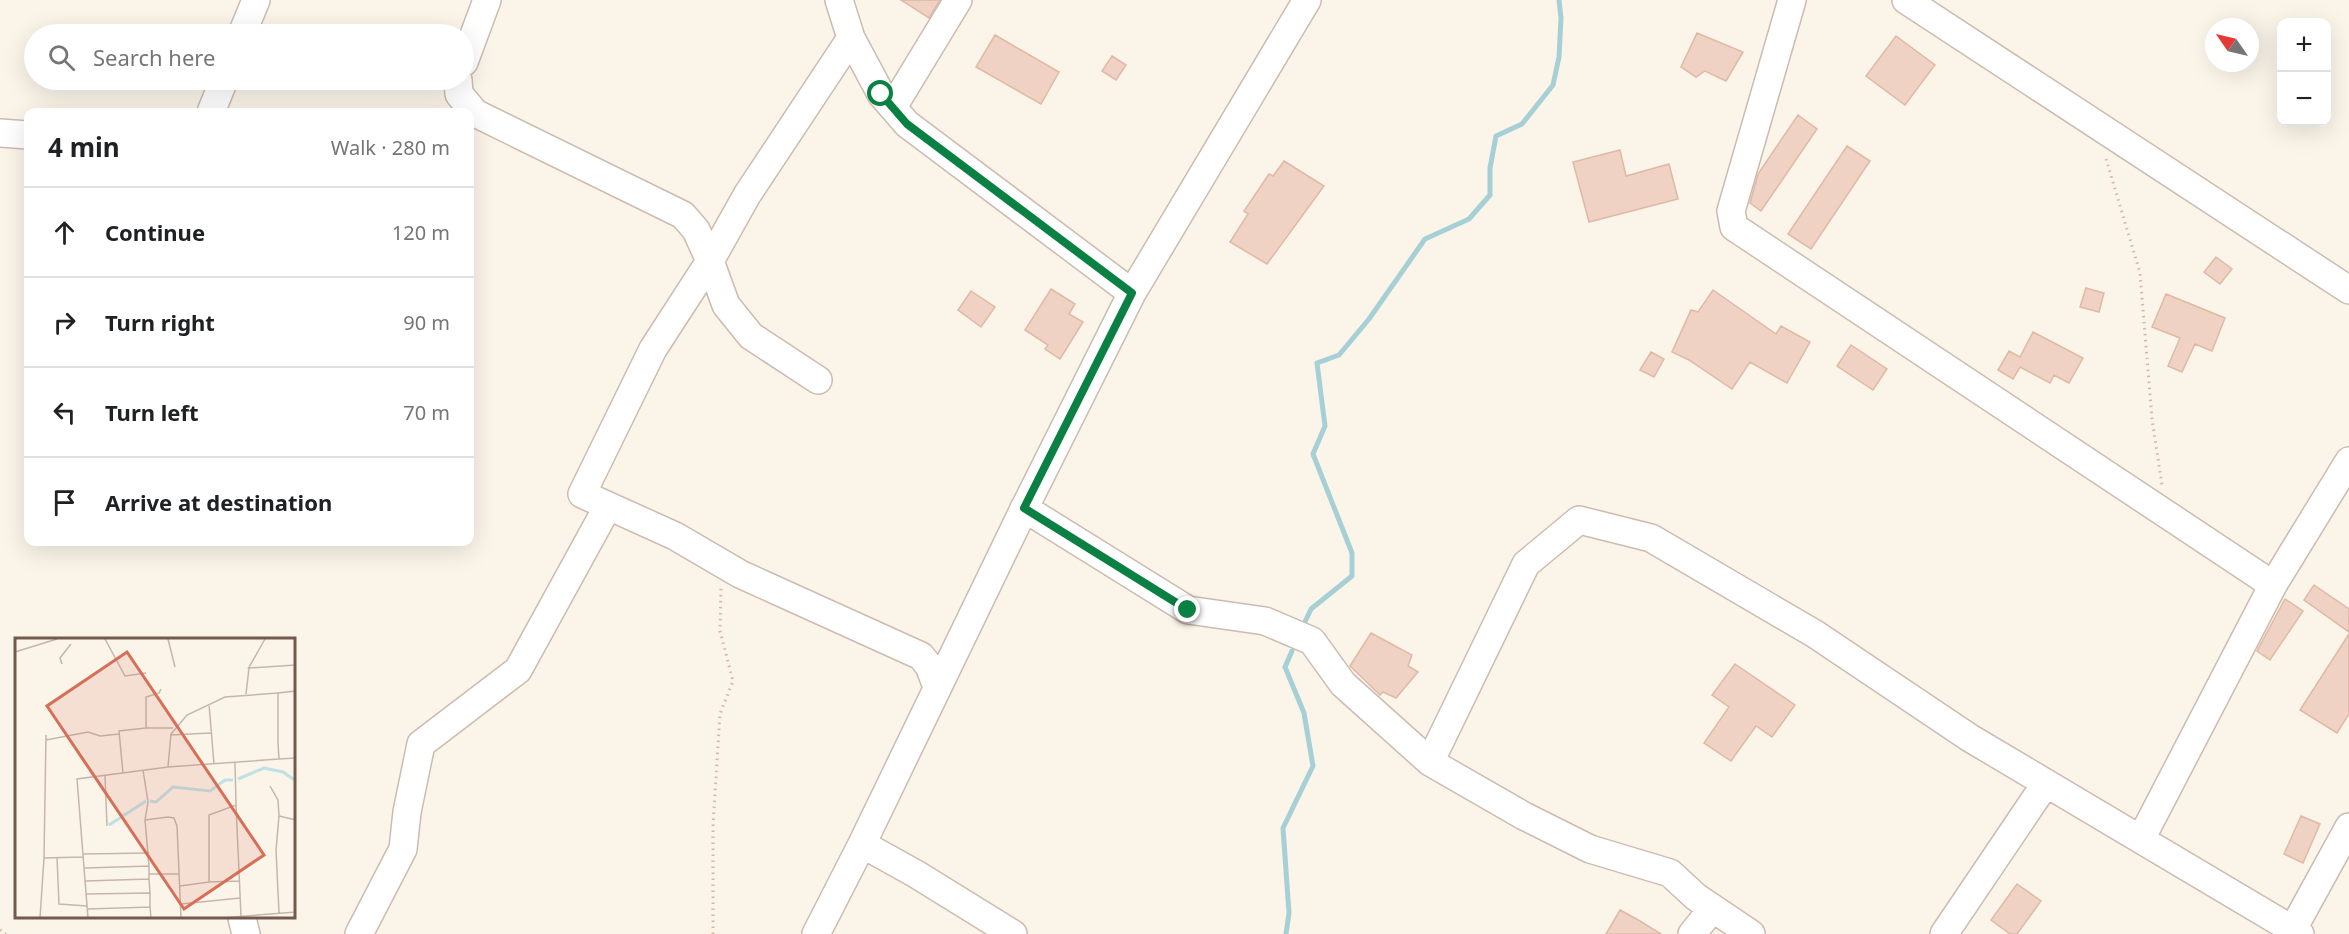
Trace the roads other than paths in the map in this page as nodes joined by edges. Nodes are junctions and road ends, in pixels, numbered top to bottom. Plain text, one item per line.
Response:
1 (256, 0) edge
2 (487, 0) edge
3 (839, 0) edge
4 (958, 0) edge
5 (1307, 0) edge
6 (1792, 0) edge
7 (1906, 0) edge
8 (246, 24) edge
9 (474, 35) edge
10 (851, 38) junction
11 (220, 90) edge
12 (459, 90) edge
13 (893, 107) junction
14 (213, 108) edge
15 (471, 108) edge
16 (474, 112) edge
17 (0, 133) edge
18 (24, 135) edge
19 (710, 261) junction
20 (2349, 290) edge
21 (1132, 293) junction
22 (818, 380) dead end
23 (2349, 461) edge
24 (608, 506) junction
25 (1024, 508) junction
26 (2273, 585) junction
27 (937, 687) junction
28 (1430, 762) junction
29 (2046, 783) junction
30 (2349, 827) edge
31 (2141, 839) junction
32 (862, 844) junction
33 (1712, 909) junction
34 (242, 919) edge
35 (2297, 931) edge
36 (246, 934) edge
37 (359, 934) edge
38 (816, 934) edge
39 (1013, 934) edge
40 (1692, 934) edge
41 (1751, 934) edge
42 (1944, 934) edge

1 - 8 street
2 - 9 street
3 - 10 street
4 - 13 street
5 - 21 street
6 - 26 street
7 - 20 street
10 - 13 street
10 - 19 street
11 - 14 street
12 - 15 street
13 - 21 street
16 - 19 street
17 - 18 street
19 - 22 street
19 - 24 street
21 - 25 street
23 - 26 street
24 - 27 street
24 - 37 street
25 - 27 street
25 - 28 street
26 - 31 street
27 - 32 street
28 - 29 street
28 - 33 street
29 - 31 street
29 - 42 street
30 - 35 street
31 - 35 street
32 - 38 street
32 - 39 street
33 - 40 street
33 - 41 street
34 - 36 street

